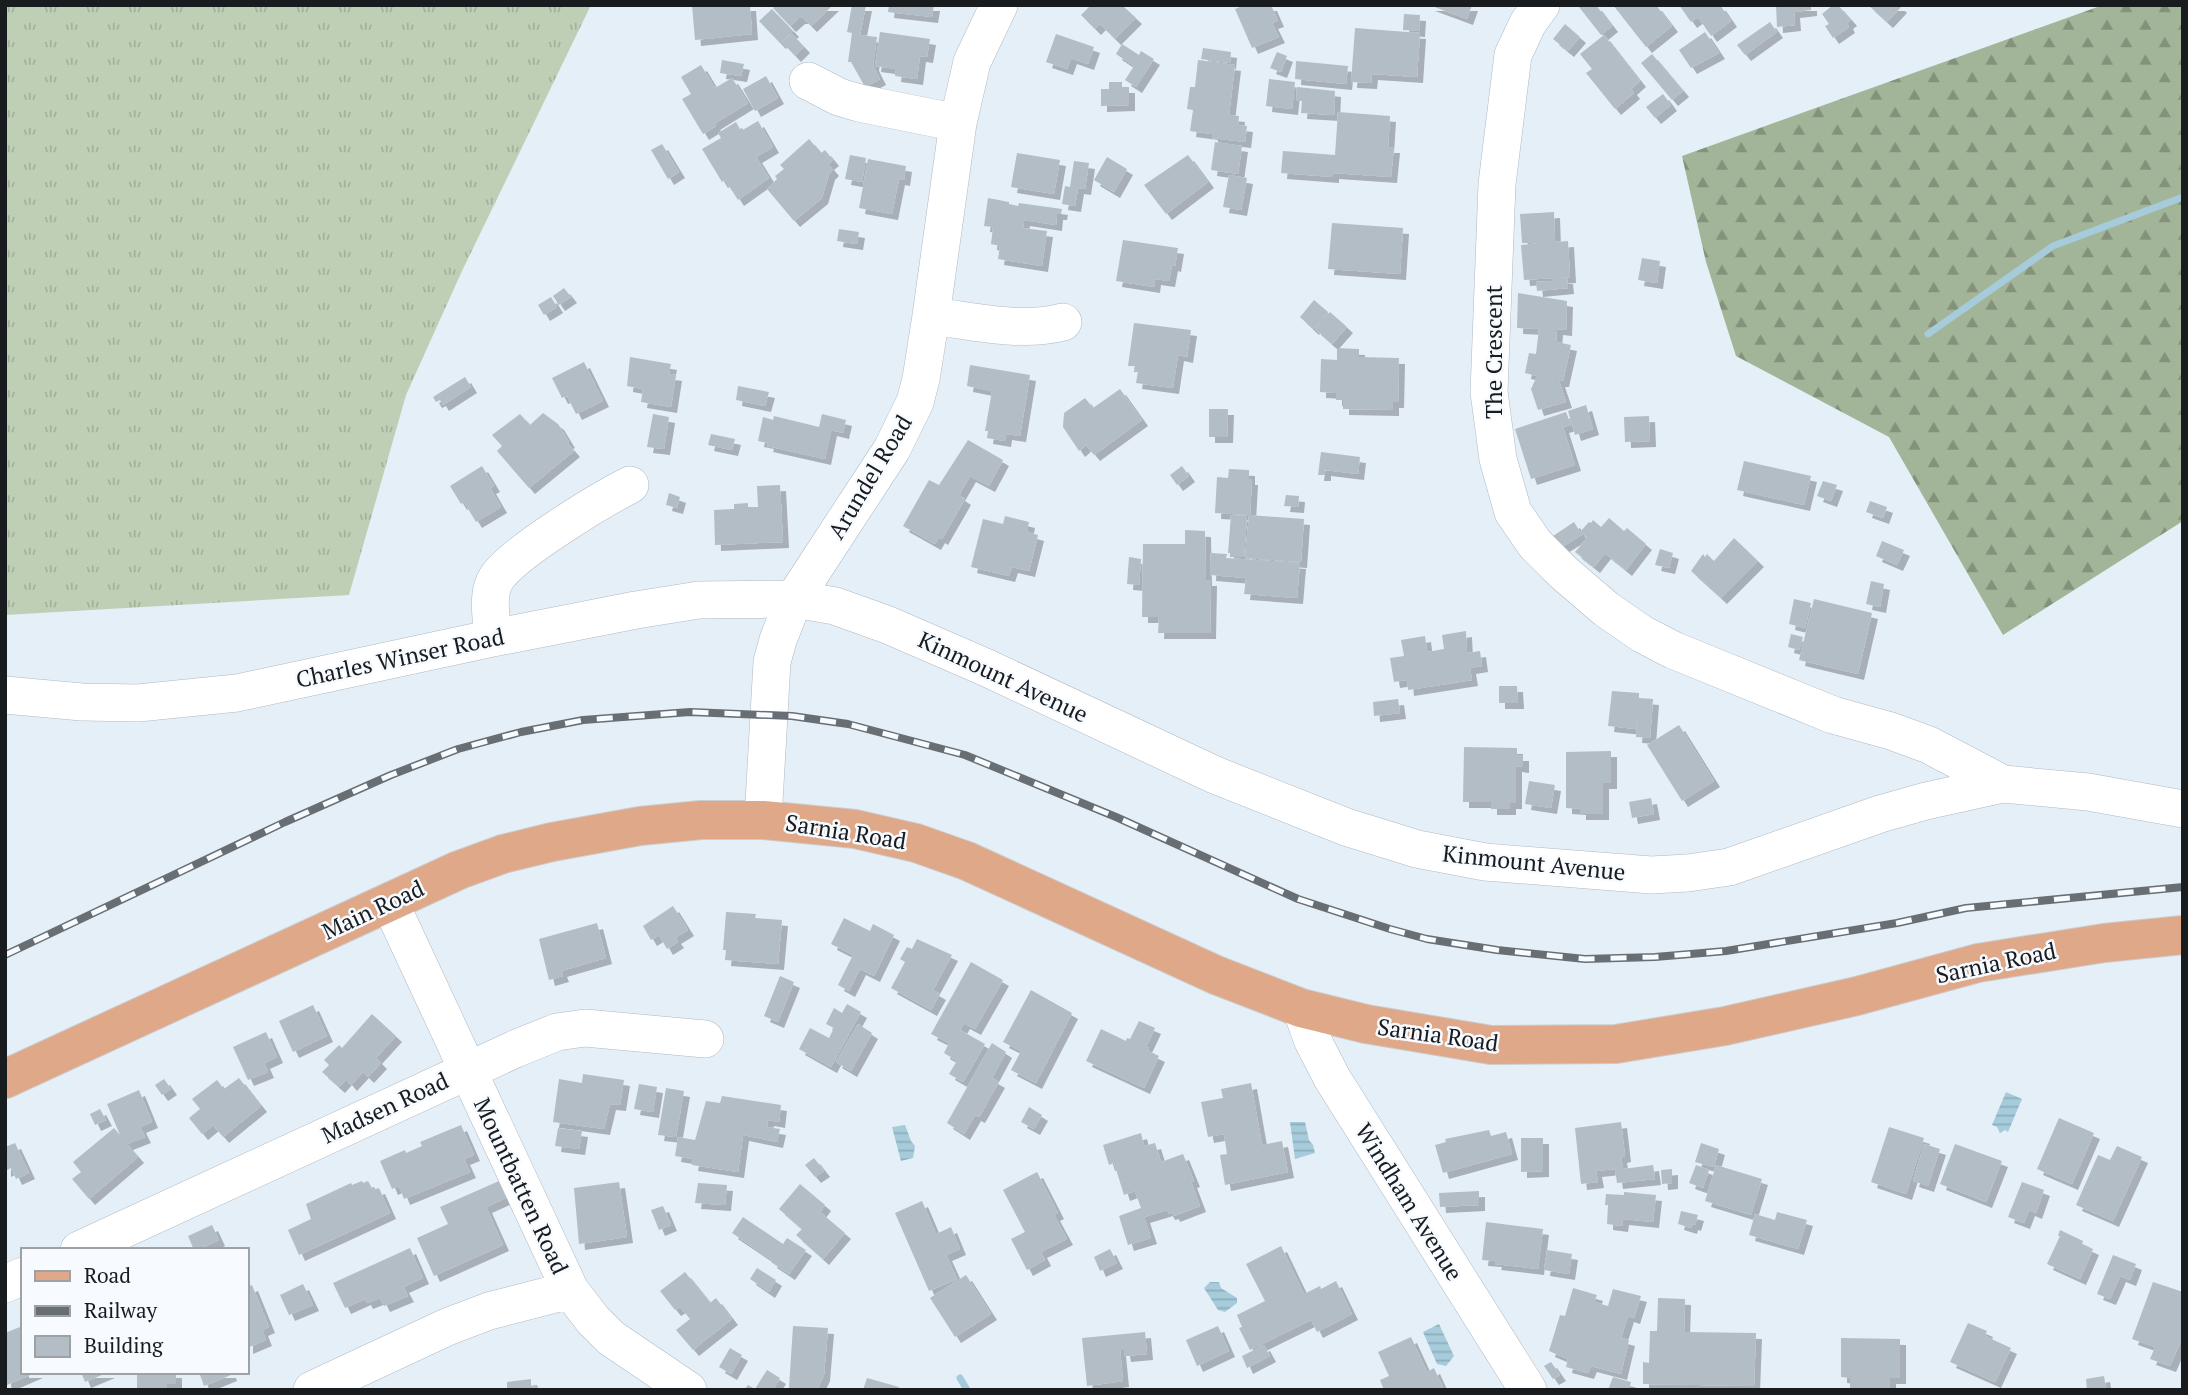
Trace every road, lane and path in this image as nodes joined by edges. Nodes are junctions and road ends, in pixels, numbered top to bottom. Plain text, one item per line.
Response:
1 (999, 5) edge
2 (1541, 5) edge
3 (808, 81) dead end
4 (958, 123) junction
5 (931, 316) junction
6 (1063, 322) dead end
7 (630, 485) dead end
8 (794, 598) junction
9 (493, 638) junction
10 (5, 695) edge
11 (2003, 784) junction
12 (2183, 809) edge
13 (763, 820) junction
14 (390, 903) junction
15 (2183, 935) edge
16 (1301, 1008) junction
17 (705, 1039) dead end
18 (467, 1070) junction
19 (5, 1079) edge
20 (83, 1248) edge
21 (21, 1277) edge
22 (5, 1284) edge
23 (570, 1290) junction
24 (312, 1390) edge
25 (688, 1390) edge
26 (1528, 1390) edge

1 - 4 street, Arundel Road
2 - 11 street, The Crescent
3 - 4 street
4 - 5 street, Arundel Road
5 - 6 street
5 - 8 street, Arundel Road
7 - 9 street
8 - 9 street, Charles Winser Road
8 - 11 street, Kinmount Avenue
8 - 13 street, Arundel Road
9 - 10 street, Charles Winser Road
11 - 12 street, Kinmount Avenue
13 - 14 main road, Main Road
13 - 16 main road, Sarnia Road
14 - 18 street, Mountbatten Road
14 - 19 main road, Main Road
15 - 16 main road, Sarnia Road
16 - 26 street, Windham Avenue
17 - 18 street, Madsen Road
18 - 20 street, Madsen Road
18 - 23 street, Mountbatten Road
21 - 22 street
23 - 24 street
23 - 25 street, Mountbatten Road

